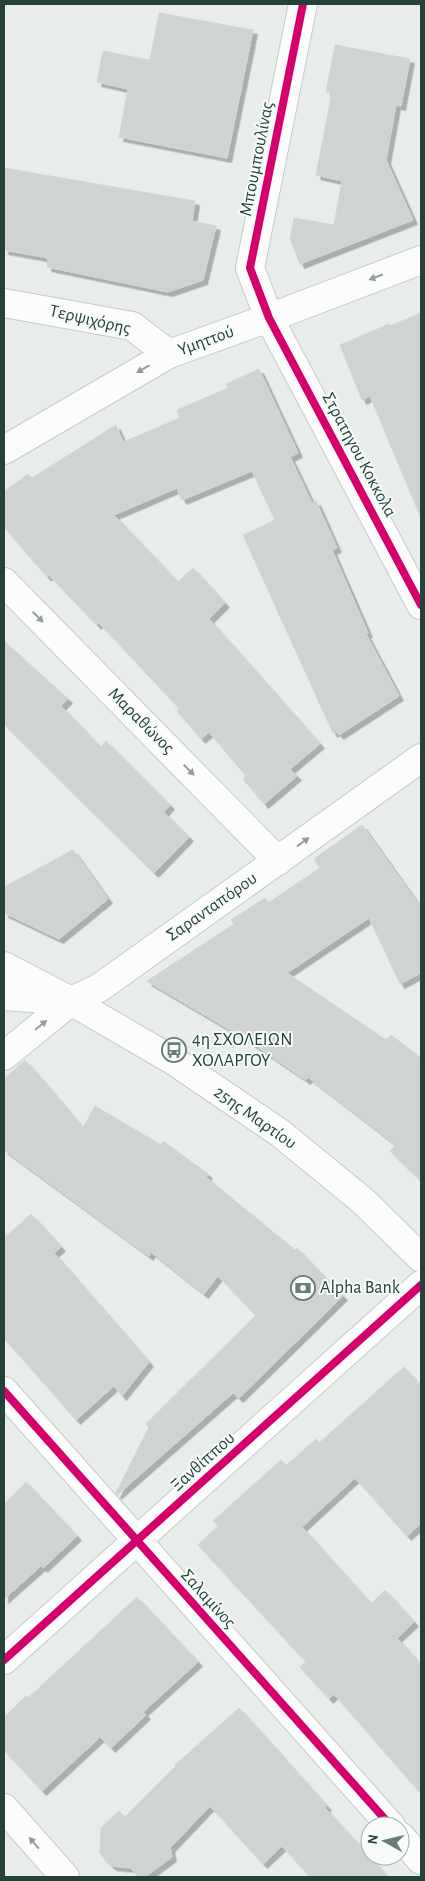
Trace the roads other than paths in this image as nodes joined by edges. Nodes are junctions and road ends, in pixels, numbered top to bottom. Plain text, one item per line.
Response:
1 (303, 4) edge
2 (421, 260) edge
3 (4, 303) edge
4 (269, 318) junction
5 (169, 354) junction
6 (4, 450) edge
7 (4, 582) edge
8 (421, 605) edge
9 (421, 758) edge
10 (278, 860) junction
11 (4, 966) edge
12 (4, 996) edge
13 (71, 1001) junction
14 (4, 1056) edge
15 (421, 1258) edge
16 (421, 1285) edge
17 (4, 1391) edge
18 (136, 1541) junction
19 (4, 1660) edge
20 (4, 1808) edge
21 (382, 1816) edge
22 (410, 1847) edge
23 (421, 1860) edge
24 (65, 1877) edge

1 - 4 street, Μπουμπουλίνας
2 -> 4 street, Υμηττού
3 - 5 street, Τερψιχόρης
4 - 5 street, Υμηττού
4 - 8 street, Στρατηγου Κοκκολα
5 -> 6 street, Υμηττού
7 -> 10 street, Μαραθώνος
10 -> 9 street, Σαρανταπόρου
10 - 13 street, Σαρανταπόρου
11 - 13 street, 25ης Μαρτίου
12 - 13 street, 25ης Μαρτίου
14 -> 13 street, Σαρανταπόρου
13 - 15 street, 25ης Μαρτίου
16 - 18 street, Ξανθίππου
17 - 18 street, Σαλαμίνος
18 - 19 street, Ξανθίππου
18 - 21 street, Σαλαμίνος
24 -> 20 street
22 - 23 street

